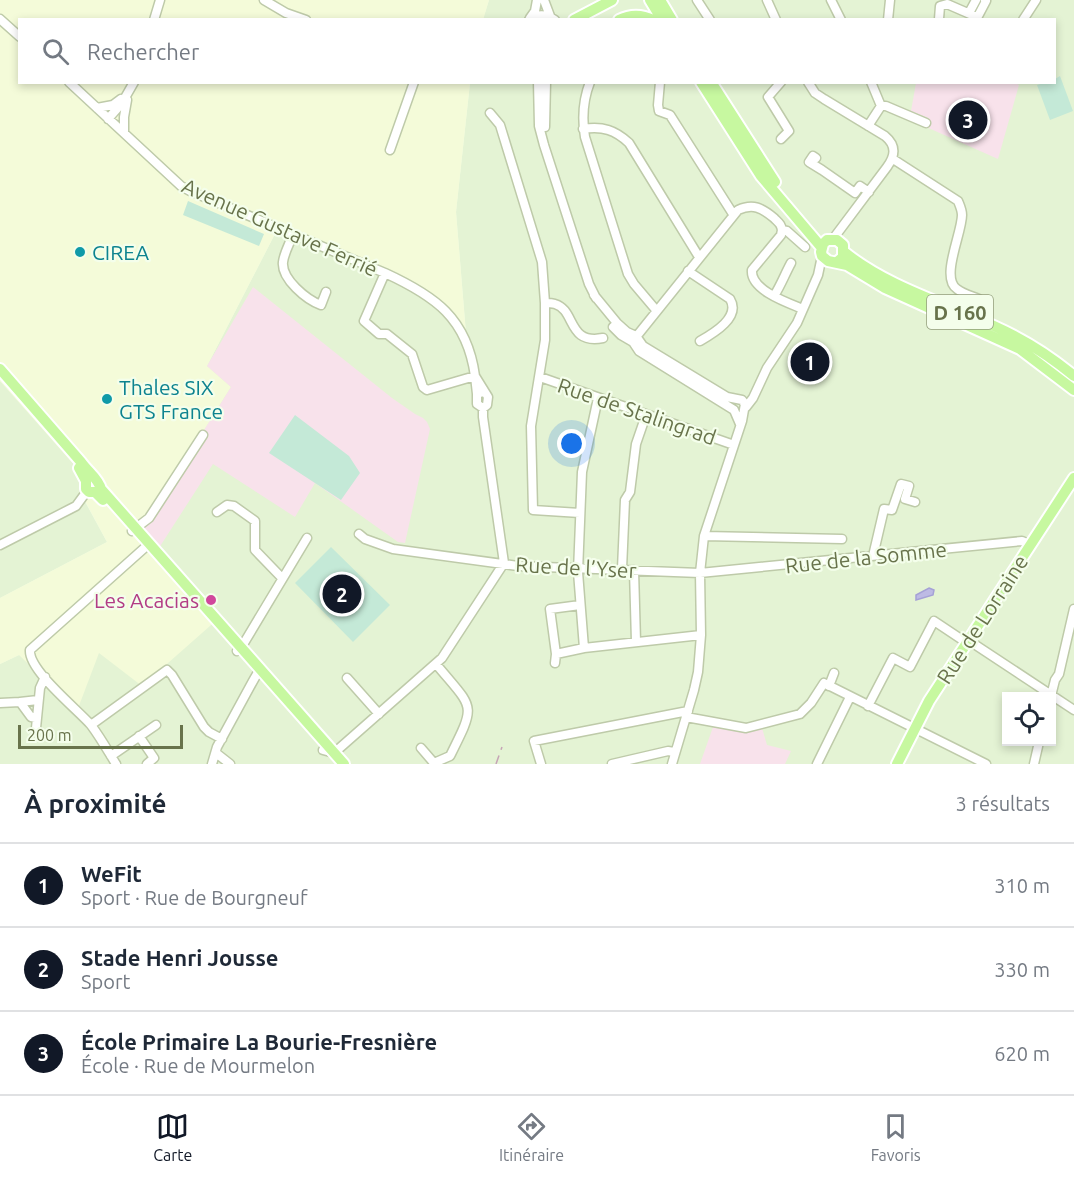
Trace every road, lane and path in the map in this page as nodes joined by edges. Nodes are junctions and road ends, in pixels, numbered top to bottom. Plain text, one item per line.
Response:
1 (160, 0) edge
2 (264, 0) edge
3 (537, 0) edge
4 (544, 0) edge
5 (612, 0) edge
6 (650, 0) edge
7 (698, 0) edge
8 (767, 0) edge
9 (831, 0) edge
10 (890, 0) edge
11 (976, 0) edge
12 (985, 0) edge
13 (1035, 0) edge
14 (661, 1) edge
15 (974, 16) edge
16 (155, 18) edge
17 (301, 18) edge
18 (530, 18) edge
19 (533, 18) edge
20 (552, 18) edge
21 (578, 18) edge
22 (624, 18) edge
23 (649, 18) edge
24 (661, 18) edge
25 (671, 18) edge
26 (709, 18) edge
27 (775, 18) edge
28 (840, 18) edge
29 (888, 18) edge
30 (939, 18) edge
31 (1024, 18) edge
32 (0, 19) edge
33 (18, 35) edge
34 (71, 84) edge
35 (133, 84) edge
36 (413, 84) edge
37 (538, 84) edge
38 (546, 84) edge
39 (589, 84) edge
40 (660, 84) edge
41 (702, 84) edge
42 (712, 84) edge
43 (779, 84) edge
44 (809, 84) edge
45 (872, 84) edge
46 (129, 94) junction
47 (881, 106) junction
48 (97, 108) junction
49 (490, 113) dead end
50 (108, 118) junction
51 (926, 123) dead end
52 (868, 126) junction
53 (583, 129) junction
54 (124, 133) junction
55 (780, 139) dead end
56 (390, 150) dead end
57 (816, 158) dead end
58 (893, 159) junction
59 (558, 189) junction
60 (869, 192) junction
61 (733, 214) junction
62 (782, 230) junction
63 (293, 234) junction
64 (805, 247) dead end
65 (832, 250) junction
66 (699, 257) junction
67 (791, 263) dead end
68 (688, 271) junction
69 (386, 273) junction
70 (326, 292) dead end
71 (774, 296) junction
72 (979, 299) dead end
73 (545, 303) junction
74 (803, 309) junction
75 (656, 310) junction
76 (635, 337) junction
77 (603, 338) dead end
78 (700, 341) dead end
79 (0, 369) edge
80 (475, 375) junction
81 (1074, 376) edge
82 (540, 377) junction
83 (0, 378) edge
84 (756, 388) junction
85 (1074, 390) edge
86 (598, 398) junction
87 (739, 399) junction
88 (745, 408) junction
89 (734, 410) junction
90 (646, 415) junction
91 (740, 426) junction
92 (203, 435) dead end
93 (734, 445) junction
94 (1074, 478) edge
95 (92, 485) junction
96 (915, 502) dead end
97 (217, 512) dead end
98 (580, 513) junction
99 (134, 529) junction
100 (359, 534) dead end
101 (704, 536) junction
102 (307, 538) dead end
103 (842, 539) dead end
104 (0, 545) edge
105 (148, 545) junction
106 (1031, 545) junction
107 (873, 556) junction
108 (504, 563) junction
109 (578, 568) junction
110 (622, 570) junction
111 (634, 570) junction
112 (700, 573) junction
113 (282, 578) junction
114 (580, 605) junction
115 (1074, 609) edge
116 (700, 635) junction
117 (636, 642) junction
118 (967, 642) junction
119 (584, 648) junction
120 (239, 649) junction
121 (436, 664) junction
122 (834, 673) dead end
123 (261, 674) junction
124 (45, 677) junction
125 (347, 678) dead end
126 (826, 684) junction
127 (1046, 692) edge
128 (1053, 692) edge
129 (850, 697) junction
130 (1056, 698) edge
131 (38, 700) junction
132 (20, 702) junction
133 (0, 703) edge
134 (1072, 705) edge
135 (868, 706) junction
136 (379, 714) junction
137 (687, 714) junction
138 (91, 725) junction
139 (156, 725) dead end
140 (915, 728) junction
141 (139, 736) junction
142 (222, 739) junction
143 (1038, 746) edge
144 (421, 748) dead end
145 (674, 752) junction
146 (216, 753) junction
147 (331, 756) edge
148 (114, 760) edge
149 (147, 764) edge
150 (212, 764) edge
151 (231, 764) edge
152 (344, 764) edge
153 (541, 764) edge
154 (612, 764) edge
155 (672, 764) edge
156 (817, 764) edge
157 (897, 764) edge
158 (986, 764) edge
159 (1034, 764) edge

1 - 16 street
2 - 17 street
3 - 18 street
4 - 20 street
5 - 21 main road
6 - 24 main road
7 - 26 street
8 - 27 street
9 - 28 street
10 - 29 street
11 - 15 street
12 - 15 street
13 - 31 street
14 - 25 main road
15 - 30 street
19 - 20 street
22 - 23 main road
32 - 33 street
34 - 48 street, Avenue Gustave Ferrié
35 - 46 street
36 - 56 street
37 - 59 street
38 - 59 street
39 - 53 street
40 - 61 street
41 - 65 main road, D 160
42 - 65 main road, D 160
43 - 55 street
44 - 52 street
45 - 47 street
46 - 48 street
46 - 50 street
46 - 54 street
47 - 51 street
47 - 52 street
48 - 50 street, Avenue Gustave Ferrié
49 - 73 street
50 - 54 street, Avenue Gustave Ferrié
52 - 58 street
53 - 66 street
53 - 75 street
54 - 63 street, Avenue Gustave Ferrié
57 - 60 street
58 - 60 street
58 - 72 street
59 - 76 street
60 - 65 street
61 - 62 street
61 - 66 street
62 - 64 street
62 - 71 street
63 - 69 street, Avenue Gustave Ferrié
63 - 70 street
65 - 74 street
65 - 81 main road, D 160
65 - 85 main road, D 160
66 - 68 street
67 - 71 street
68 - 75 street
68 - 78 street
69 - 80 street, Avenue Gustave Ferrié
69 - 80 street
71 - 74 street
73 - 77 street
73 - 82 street
74 - 84 street
75 - 76 street
76 - 87 street
76 - 89 street
79 - 95 main road
80 - 108 street, Avenue Gustave Ferrié
82 - 86 street, Rue de Stalingrad
82 - 98 street
83 - 95 main road
84 - 87 street
84 - 88 street
86 - 90 street, Rue de Stalingrad
86 - 98 street
87 - 88 street
87 - 89 street
88 - 89 street
88 - 91 street
89 - 91 street
90 - 93 street, Rue de Stalingrad
90 - 110 street
91 - 93 street
92 - 99 street
93 - 101 street
94 - 106 main road, Rue de Lorraine
95 - 99 main road
95 - 104 street
96 - 107 street
97 - 113 street
98 - 109 street
99 - 105 main road
100 - 108 street
101 - 103 street
101 - 112 street
102 - 113 street
105 - 120 main road
105 - 124 street
106 - 107 street, Rue de la Somme
106 - 118 main road, Rue de Lorraine
107 - 112 street, Rue de la Somme
108 - 109 street, Rue de l’Yser
108 - 121 street, Rue de l’Yser
109 - 110 street, Rue de l’Yser
109 - 114 street
110 - 111 street, Rue de l’Yser
111 - 112 street, Rue de l’Yser
111 - 117 street
112 - 116 street
113 - 120 street
114 - 119 street
114 - 119 street
115 - 128 street
116 - 117 street
116 - 137 street
117 - 119 street
118 - 127 street
118 - 135 street
118 - 140 main road, Rue de Lorraine
120 - 123 main road
121 - 136 street, Rue de l’Yser
121 - 144 street
122 - 126 street
123 - 142 street
123 - 147 main road
124 - 131 street
124 - 138 street
125 - 136 street
126 - 129 street
126 - 137 street
129 - 135 street
129 - 156 street
130 - 134 street
131 - 132 street
131 - 132 street
132 - 133 street
135 - 140 street
136 - 147 street, Rue de l’Yser
137 - 145 street
137 - 153 street
138 - 142 street
138 - 148 street
139 - 141 street
140 - 157 main road, Rue de Lorraine
140 - 158 street
141 - 148 street
141 - 149 street
142 - 146 street
143 - 159 street
145 - 154 street
145 - 155 street
146 - 150 street
146 - 151 street
147 - 152 main road

